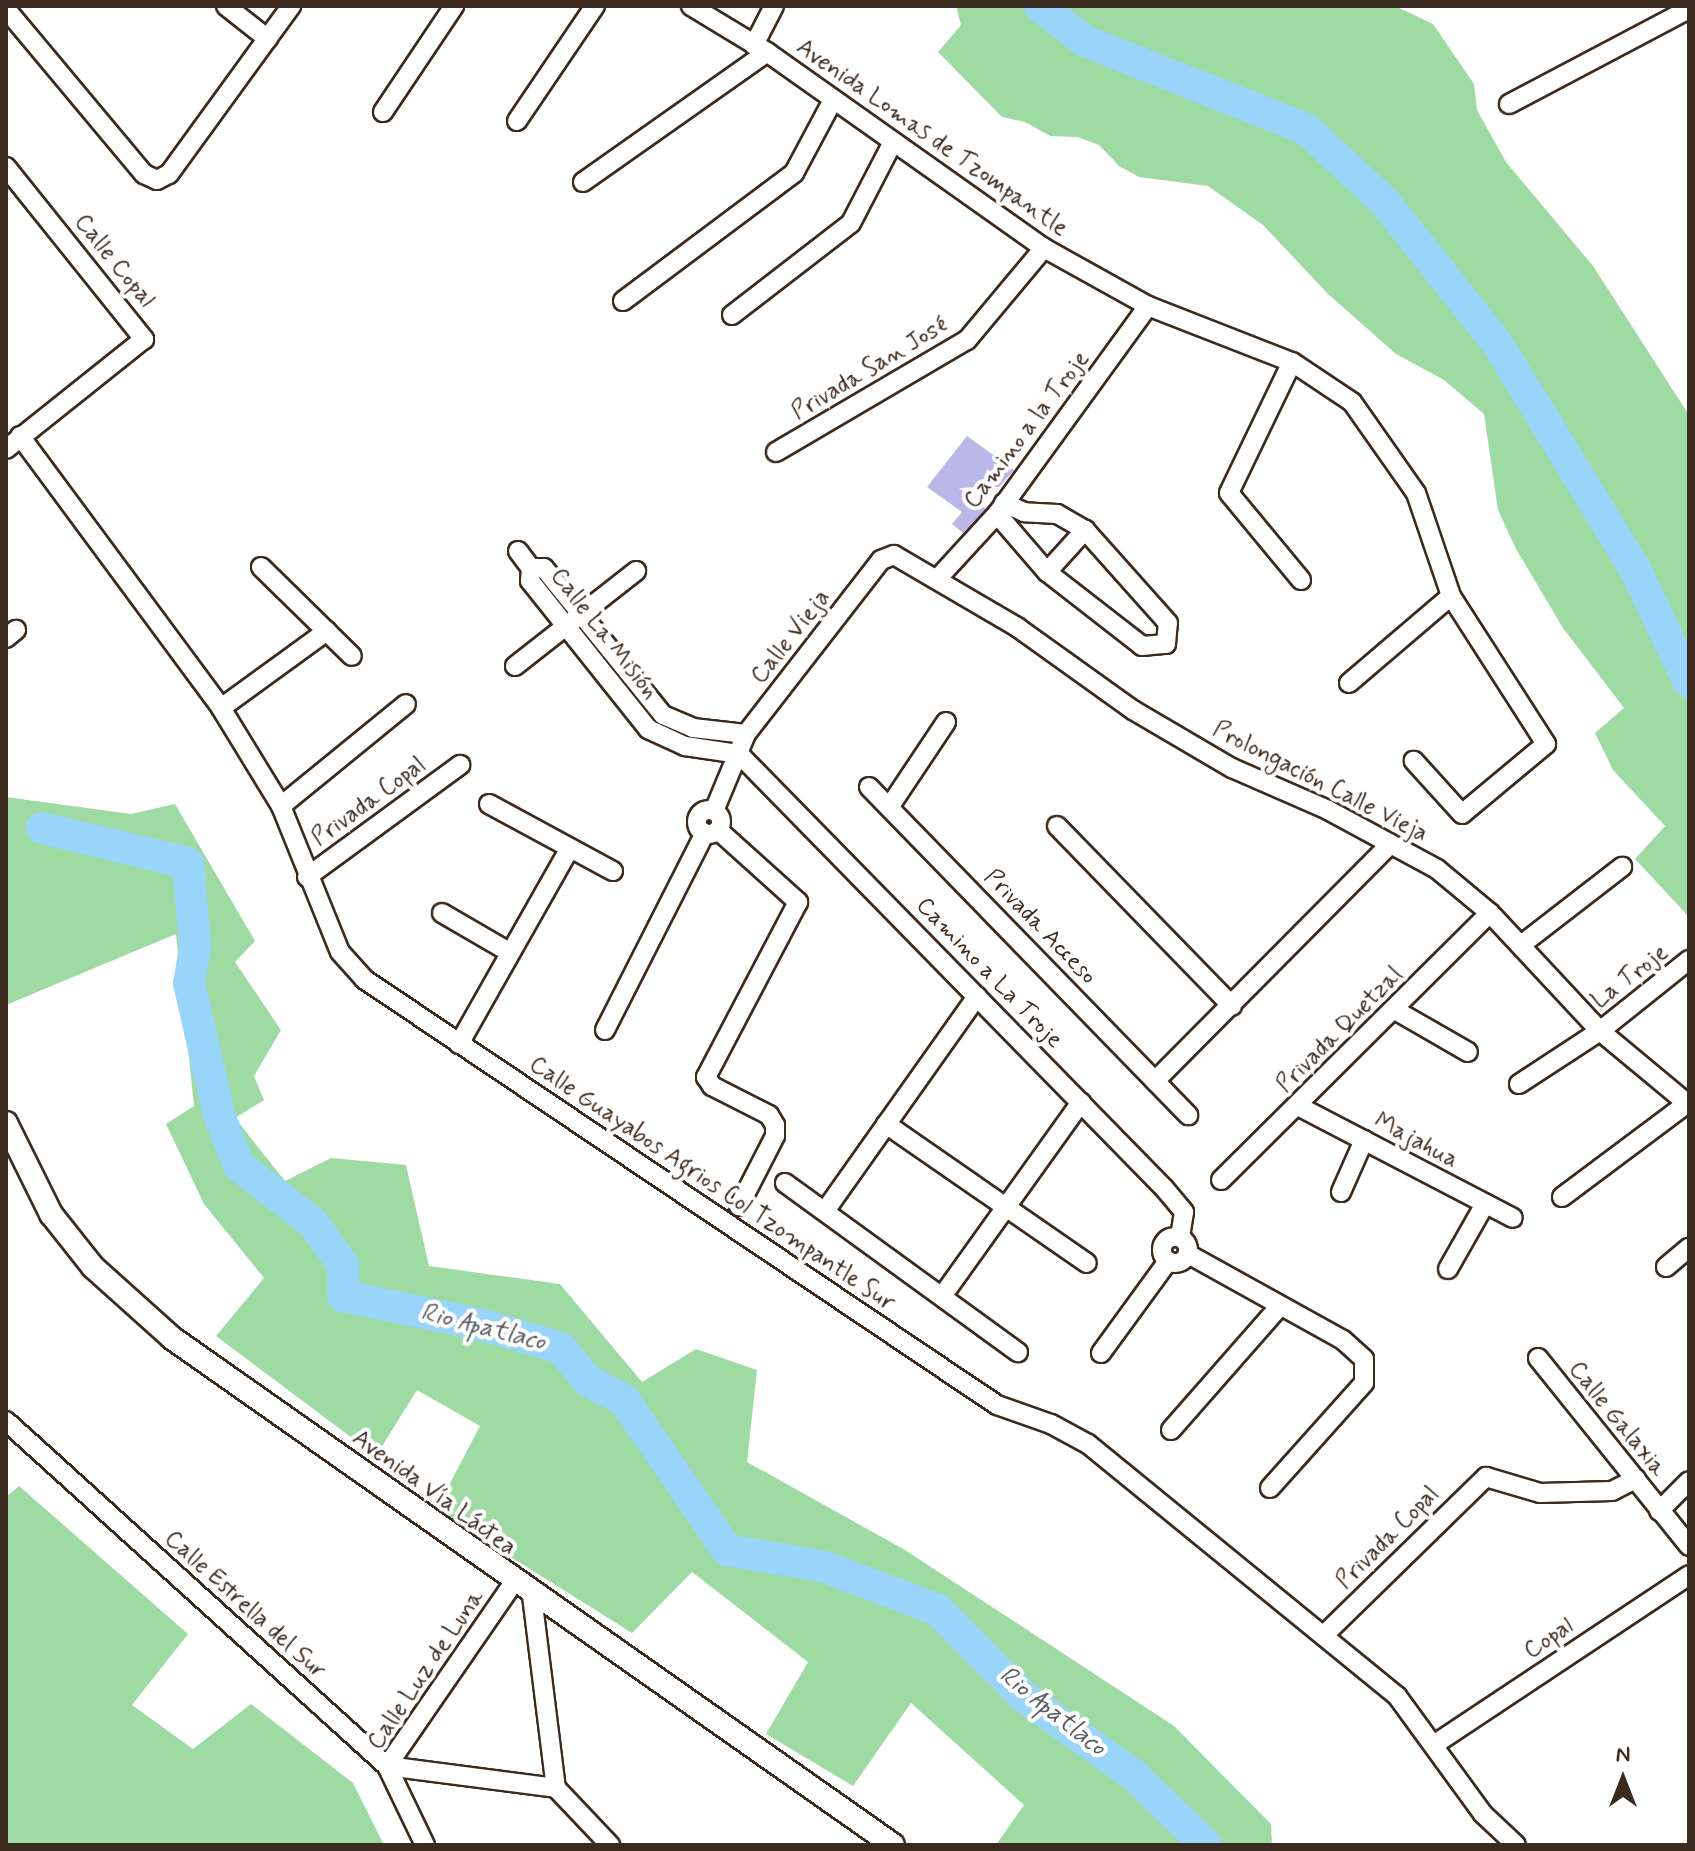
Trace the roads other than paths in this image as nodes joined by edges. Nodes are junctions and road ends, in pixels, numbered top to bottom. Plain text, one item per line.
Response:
1 (226, 6) edge
2 (291, 6) edge
3 (454, 6) edge
4 (595, 6) edge
5 (691, 6) edge
6 (774, 6) edge
7 (6, 9) edge
8 (1689, 9) edge
9 (268, 39) junction
10 (760, 48) junction
11 (833, 100) junction
12 (1509, 104) dead end
13 (383, 112) dead end
14 (517, 121) dead end
15 (893, 142) junction
16 (6, 167) edge
17 (583, 182) dead end
18 (1044, 248) junction
19 (623, 301) dead end
20 (1148, 306) junction
21 (732, 315) dead end
22 (1292, 362) junction
23 (13, 442) edge
24 (776, 452) dead end
25 (1000, 508) junction
26 (1085, 530) junction
27 (518, 551) dead end
28 (888, 555) joint
29 (261, 567) dead end
30 (531, 568) junction
31 (636, 571) dead end
32 (1047, 572) junction
33 (939, 577) junction
34 (1301, 580) dead end
35 (1451, 596) junction
36 (582, 613) junction
37 (566, 626) junction
38 (327, 631) junction
39 (352, 656) dead end
40 (515, 666) dead end
41 (1349, 683) dead end
42 (406, 704) dead end
43 (221, 708) junction
44 (946, 722) dead end
45 (675, 733) junction
46 (746, 734) junction
47 (739, 754) junction
48 (1414, 761) dead end
49 (460, 765) dead end
50 (869, 787) dead end
51 (489, 804) dead end
52 (281, 806) junction
53 (890, 806) junction
54 (1057, 826) dead end
55 (711, 832) junction
56 (1390, 844) junction
57 (570, 848) junction
58 (1622, 867) dead end
59 (613, 871) dead end
60 (307, 877) junction
61 (442, 913) dead end
62 (1490, 913) junction
63 (1521, 945) junction
64 (509, 952) junction
65 (1689, 960) edge
66 (977, 996) junction
67 (1232, 1006) junction
68 (1395, 1010) junction
69 (605, 1030) dead end
70 (1600, 1031) junction
71 (459, 1044) junction
72 (1468, 1052) dead end
73 (1155, 1081) junction
74 (1519, 1084) dead end
75 (1081, 1102) junction
76 (1688, 1104) edge
77 (1298, 1106) junction
78 (1188, 1115) dead end
79 (6, 1123) edge
80 (886, 1124) junction
81 (1364, 1140) junction
82 (1221, 1180) dead end
83 (785, 1183) dead end
84 (1341, 1192) dead end
85 (1562, 1197) dead end
86 (1485, 1204) junction
87 (739, 1206) dead end
88 (1005, 1207) junction
89 (825, 1211) junction
90 (1513, 1218) dead end
91 (1184, 1245) junction
92 (1689, 1248) edge
93 (1087, 1263) dead end
94 (1666, 1267) dead end
95 (1448, 1269) dead end
96 (943, 1295) junction
97 (1278, 1308) junction
98 (1018, 1352) dead end
99 (1101, 1353) dead end
100 (1538, 1358) dead end
101 (6, 1421) edge
102 (1171, 1430) dead end
103 (1636, 1479) junction
104 (1689, 1481) edge
105 (1270, 1488) dead end
106 (1659, 1511) junction
107 (1689, 1546) edge
108 (1689, 1575) edge
109 (523, 1589) junction
110 (1325, 1634) junction
111 (1435, 1744) junction
112 (387, 1766) junction
113 (556, 1788) junction
114 (425, 1845) edge
115 (610, 1845) edge
116 (893, 1845) edge
117 (1516, 1845) edge

1 - 9 street
2 - 9 street
3 - 13 street
4 - 14 street
5 - 10 street, Avenida Lomas de Tzompantle
6 - 10 street
7 - 9 street
8 - 12 street
10 - 11 street, Avenida Lomas de Tzompantle
10 - 17 street
11 - 15 street, Avenida Lomas de Tzompantle
11 - 19 street
15 - 18 street, Avenida Lomas de Tzompantle
15 - 21 street
16 - 23 street, Calle Copal
18 - 20 street, Avenida Lomas de Tzompantle
18 - 24 street, Privada San José
20 - 22 street, Avenida Lomas de Tzompantle
20 - 25 street, Camino a la Troje
22 - 34 street
22 - 35 street, Avenida Lomas de Tzompantle
23 - 43 street, Calle Guayabos Agrios Col Tzompantle Sur
25 - 26 street
25 - 32 street
25 - 33 street, Camino a la Troje
26 - 32 street
26 - 32 street
27 - 30 street
28 - 33 street, Prolongación Calle Vieja
28 - 46 street, Calle Vieja
29 - 38 street
30 - 36 street, Calle La Misión
30 - 37 street, Calle La Misión
31 - 36 street
33 - 56 street, Prolongación Calle Vieja
35 - 41 street
35 - 48 street, Avenida Lomas de Tzompantle
36 - 37 street
36 - 45 street, Calle La Misión
37 - 40 street
37 - 45 street, Calle La Misión
38 - 39 street
38 - 43 street
42 - 52 street
43 - 52 street, Calle Guayabos Agrios Col Tzompantle Sur
44 - 53 street
45 - 46 street, Calle La Misión
45 - 47 street, Calle La Misión
46 - 47 street, Calle Vieja
47 - 55 street, Calle Vieja
47 - 66 street, Camino a La Troje
49 - 60 street, Privada Copal
50 - 53 street, Privada Acceso
51 - 57 street
52 - 60 street, Calle Guayabos Agrios Col Tzompantle Sur
53 - 73 street, Privada Acceso
54 - 67 street
55 - 69 street
55 - 87 street
56 - 62 street, Prolongación Calle Vieja
56 - 67 street
57 - 59 street
57 - 64 street
58 - 63 street
60 - 71 street, Calle Guayabos Agrios Col Tzompantle Sur
61 - 64 street
62 - 63 street, Prolongación Calle Vieja
62 - 68 street, Privada Quetzal
63 - 70 street, Prolongación Calle Vieja
64 - 71 street
65 - 70 street, La Troje
66 - 75 street, Camino a La Troje
66 - 80 street
67 - 73 street
68 - 72 street
68 - 77 street, Privada Quetzal
70 - 74 street, La Troje
70 - 76 street, Prolongación Calle Vieja
71 - 110 street, Calle Guayabos Agrios Col Tzompantle Sur
73 - 78 street, Privada Acceso
75 - 88 street
75 - 91 street, Camino a La Troje
76 - 85 street
77 - 81 street, Majahua
77 - 82 street, Privada Quetzal
79 - 109 street, Avenida Vía Láctea
80 - 88 street
80 - 89 street
81 - 84 street
81 - 86 street, Majahua
83 - 89 street
86 - 90 street, Majahua
86 - 95 street
88 - 93 street
88 - 96 street
89 - 96 street
91 - 97 street
91 - 99 street
92 - 94 street
96 - 98 street
97 - 102 street
97 - 105 street
100 - 103 street, Calle Galaxia
101 - 112 street, Calle Estrella del Sur
103 - 106 street, Calle Galaxia
103 - 110 street, Privada Copal
104 - 106 street
106 - 107 street, Calle Galaxia
108 - 111 street, Copal
109 - 112 street, Calle Luz de Luna
109 - 113 street
109 - 116 street, Avenida Vía Láctea
110 - 111 street, Calle Guayabos Agrios Col Tzompantle Sur
111 - 117 street, Calle Guayabos Agrios Col Tzompantle Sur
112 - 113 street, Calle Luz de Luna
112 - 114 street, Calle Estrella del Sur
113 - 115 street

